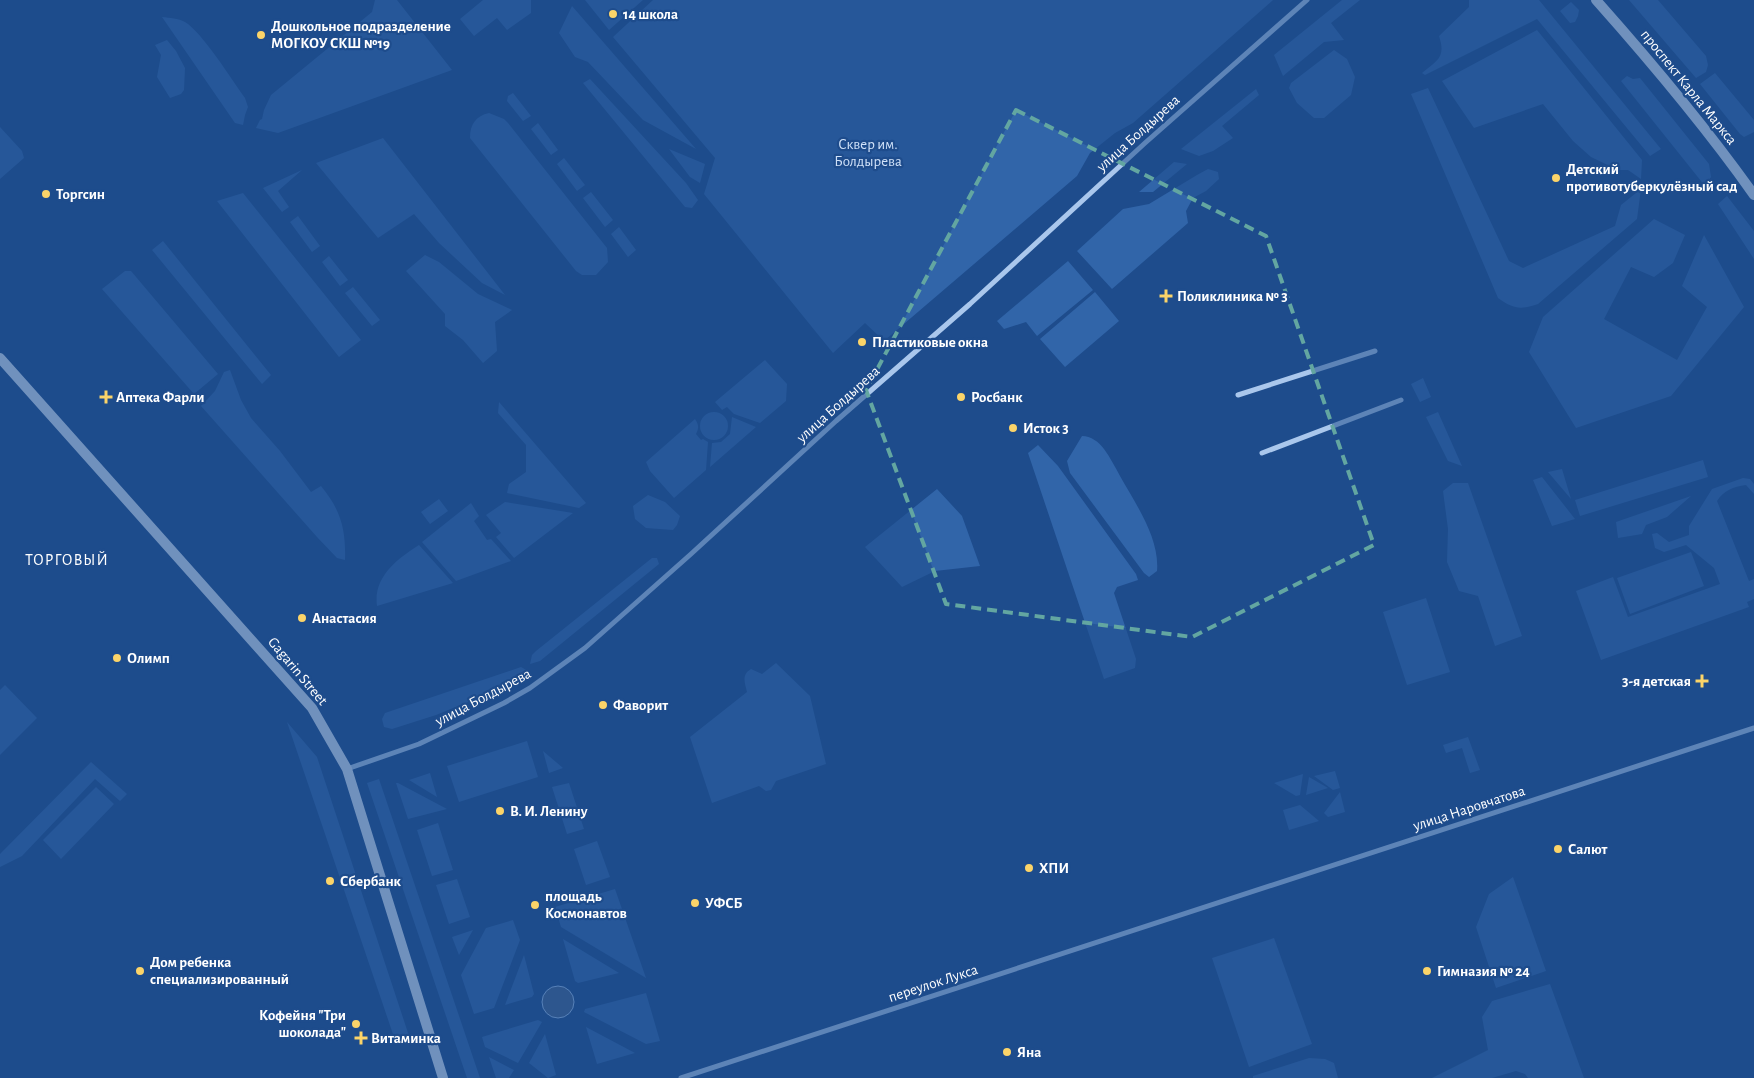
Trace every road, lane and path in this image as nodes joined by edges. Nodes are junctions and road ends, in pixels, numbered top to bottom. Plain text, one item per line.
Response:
1 (1307, 0) edge
2 (1596, 0) edge
3 (1754, 196) edge
4 (1375, 351) dead end
5 (0, 358) edge
6 (1238, 395) dead end
7 (1401, 400) dead end
8 (1262, 454) dead end
9 (1754, 728) edge
10 (347, 769) junction
11 (1192, 911) joint
12 (444, 1078) edge
13 (681, 1078) edge

1 - 10 street, улица Болдырева
2 - 3 main road, проспект Карла Маркса
4 - 6 street
5 - 10 main road, Gagarin Street
7 - 8 street
9 - 11 street, улица Наровчатова
10 - 12 main road, Gagarin Street
11 - 13 street, переулок Лукса

